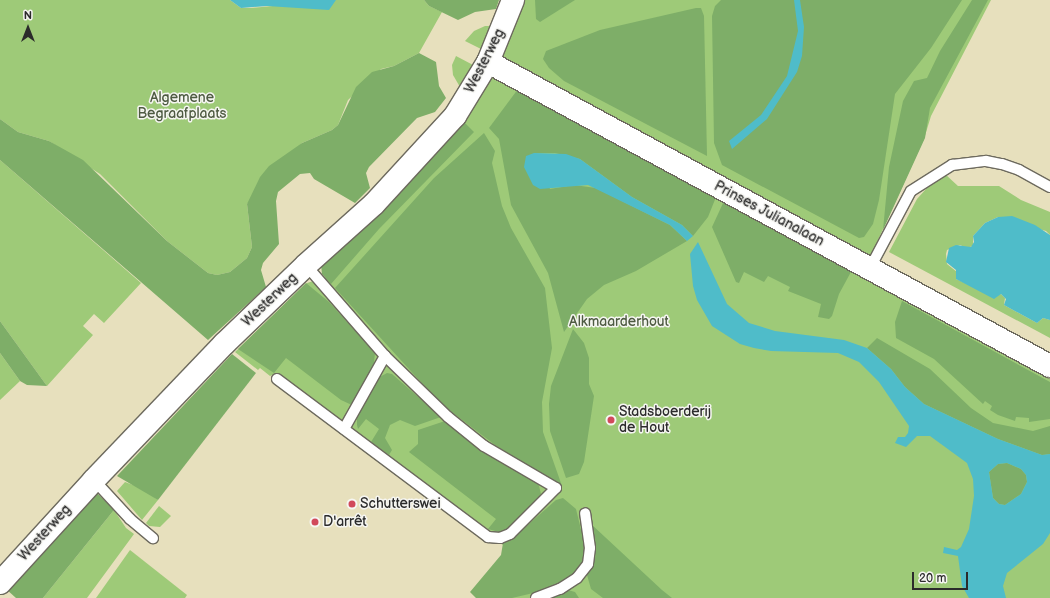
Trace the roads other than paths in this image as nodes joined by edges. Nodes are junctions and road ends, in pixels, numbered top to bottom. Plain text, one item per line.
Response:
1 (513, 0) edge
2 (488, 62) junction
3 (1050, 187) edge
4 (306, 265) junction
5 (870, 268) junction
6 (385, 356) junction
7 (1050, 366) edge
8 (277, 379) dead end
9 (344, 430) junction
10 (94, 480) junction
11 (585, 513) dead end
12 (153, 538) dead end
13 (0, 583) edge
14 (536, 598) edge

1 - 2 street, Westerweg
2 - 4 street, Westerweg
2 - 5 street, Prinses Julianalaan
3 - 5 lane
4 - 6 lane
4 - 10 street, Westerweg
5 - 7 street, Prinses Julianalaan
6 - 9 lane
6 - 9 lane
8 - 9 lane
10 - 12 lane
10 - 13 street, Westerweg
11 - 14 lane

